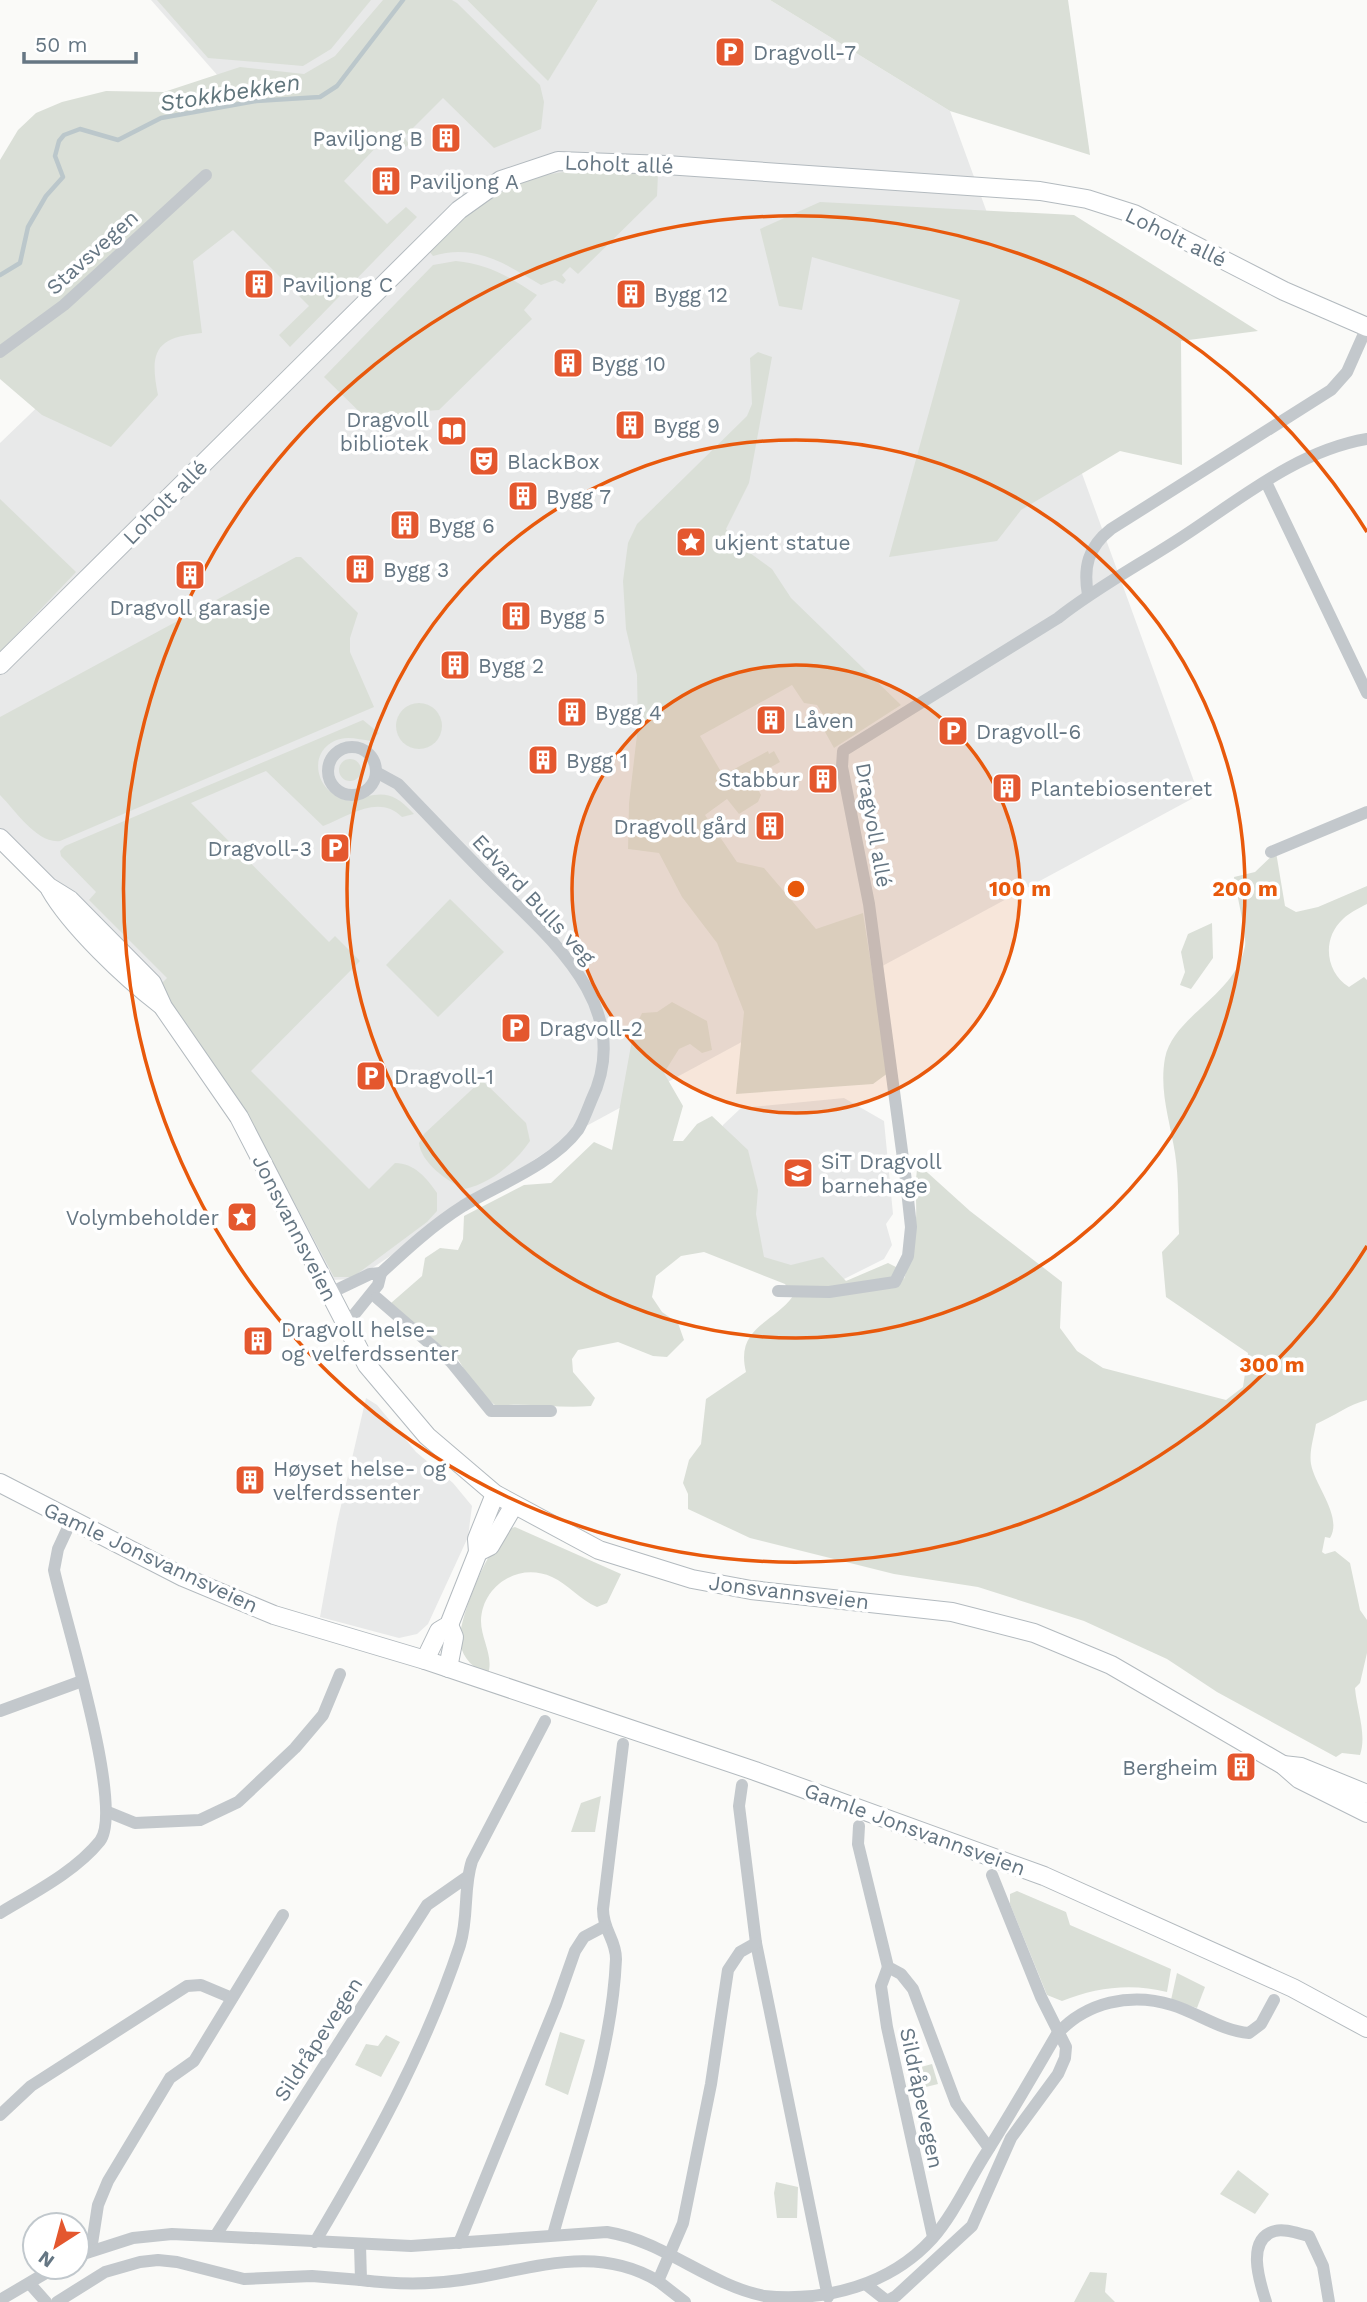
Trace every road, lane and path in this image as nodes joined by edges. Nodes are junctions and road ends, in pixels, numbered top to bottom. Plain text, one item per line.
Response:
1 (206, 175) dead end
2 (1367, 327) edge
3 (0, 352) edge
4 (1367, 439) edge
5 (1266, 482) junction
6 (1088, 595) junction
7 (0, 665) edge
8 (1367, 693) edge
9 (376, 772) dead end
10 (1367, 812) edge
11 (0, 838) edge
12 (1271, 852) dead end
13 (381, 1273) junction
14 (778, 1291) dead end
15 (328, 1294) junction
16 (377, 1298) dead end
17 (345, 1326) junction
18 (551, 1411) dead end
19 (0, 1483) edge
20 (495, 1494) junction
21 (514, 1505) junction
22 (71, 1521) junction
23 (478, 1552) junction
24 (449, 1625) junction
25 (425, 1660) junction
26 (448, 1668) junction
27 (340, 1674) dead end
28 (82, 1681) junction
29 (0, 1711) edge
30 (545, 1721) dead end
31 (623, 1744) dead end
32 (1283, 1765) junction
33 (742, 1785) dead end
34 (1367, 1794) edge
35 (108, 1812) junction
36 (1367, 1813) edge
37 (859, 1826) dead end
38 (992, 1875) dead end
39 (467, 1877) junction
40 (0, 1913) edge
41 (283, 1915) dead end
42 (603, 1927) junction
43 (756, 1943) junction
44 (888, 1967) junction
45 (232, 1998) junction
46 (1274, 2000) dead end
47 (1367, 2028) edge
48 (1057, 2034) junction
49 (0, 2115) edge
50 (989, 2148) junction
51 (216, 2235) junction
52 (553, 2235) junction
53 (933, 2237) junction
54 (315, 2242) junction
55 (459, 2243) junction
56 (360, 2245) junction
57 (91, 2250) joint
58 (671, 2254) junction
59 (361, 2280) junction
60 (35, 2281) edge
61 (658, 2281) junction
62 (30, 2284) junction
63 (868, 2286) junction
64 (828, 2297) junction
65 (0, 2300) edge
66 (46, 2302) edge
67 (57, 2302) edge
68 (685, 2302) edge
69 (887, 2302) edge
70 (1266, 2302) edge
71 (1329, 2302) edge

1 - 3 street, Stavsvegen
2 - 6 street
2 - 7 street, Loholt allé
4 - 5 street, Dragvoll allé
5 - 6 street, Dragvoll allé
5 - 8 street
6 - 14 street, Dragvoll allé
9 - 13 street, Edvard Bulls veg
10 - 12 street
11 - 15 street, Jonsvannsveien
13 - 15 street, Edvard Bulls veg
13 - 17 street, Edvard Bulls veg
15 - 17 street, Jonsvannsveien
16 - 18 street
17 - 20 street, Jonsvannsveien
19 - 22 street, Gamle Jonsvannsveien
20 - 21 street, Jonsvannsveien
20 - 23 street
21 - 23 street
21 - 32 street, Jonsvannsveien
22 - 25 street, Gamle Jonsvannsveien
22 - 28 street
23 - 24 street
24 - 25 street
24 - 26 street
25 - 26 street, Gamle Jonsvannsveien
26 - 47 street, Gamle Jonsvannsveien
27 - 35 street
28 - 29 street
28 - 35 street
30 - 39 street, Sildråpevegen
31 - 42 street
32 - 34 street, Jonsvannsveien
32 - 36 street, Jonsvannsveien
33 - 43 street
35 - 40 street
37 - 44 street
38 - 48 street
39 - 51 street, Sildråpevegen
39 - 54 street, Sildråpevegen
41 - 45 street
42 - 52 street
42 - 55 street
43 - 58 street
43 - 64 street
44 - 50 street, Sildråpevegen
44 - 53 street, Sildråpevegen
45 - 49 street
45 - 57 street
46 - 48 street, Sildråpevegen
48 - 50 street, Sildråpevegen
48 - 69 street
50 - 53 street, Sildråpevegen
51 - 54 street, Sildråpevegen
51 - 57 street, Sildråpevegen
52 - 55 street, Sildråpevegen
52 - 58 street, Sildråpevegen
53 - 63 street, Sildråpevegen
54 - 56 street, Sildråpevegen
55 - 56 street, Sildråpevegen
56 - 59 street
58 - 61 street
58 - 64 street, Sildråpevegen
59 - 61 street
59 - 67 street
60 - 62 street
61 - 68 street
62 - 65 street
62 - 66 street
63 - 64 street, Sildråpevegen
63 - 69 street
70 - 71 street

